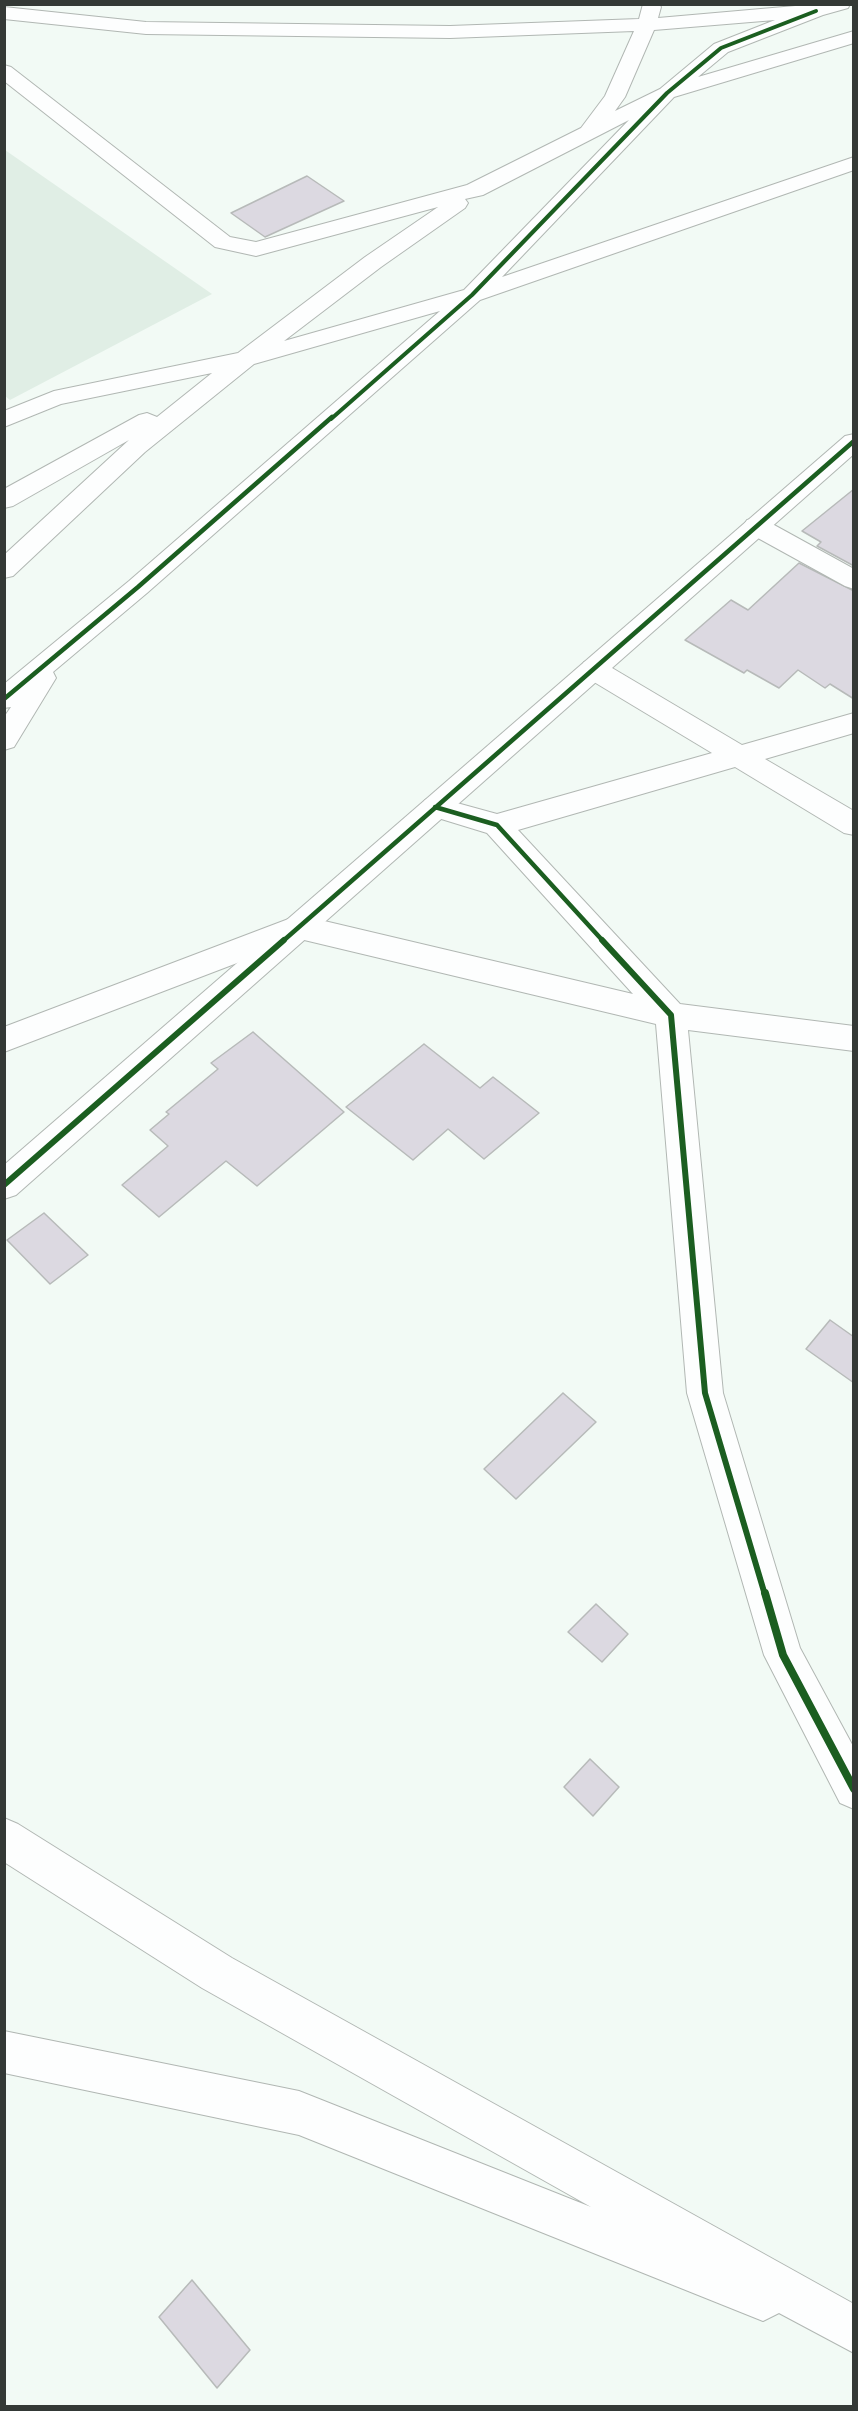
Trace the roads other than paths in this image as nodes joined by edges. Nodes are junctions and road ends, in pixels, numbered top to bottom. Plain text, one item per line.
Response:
1 (652, 4) edge
2 (841, 4) edge
3 (769, 10) edge
4 (816, 11) junction
5 (4, 13) edge
6 (647, 25) junction
7 (854, 37) edge
8 (4, 71) edge
9 (667, 93) junction
10 (588, 133) junction
11 (854, 163) edge
12 (475, 190) junction
13 (472, 295) junction
14 (245, 359) junction
15 (215, 382) junction
16 (4, 420) edge
17 (854, 441) edge
18 (4, 500) edge
19 (756, 526) junction
20 (4, 570) edge
21 (854, 580) edge
22 (58, 654) junction
23 (593, 669) junction
24 (4, 699) edge
25 (854, 723) edge
26 (4, 740) edge
27 (741, 757) junction
28 (435, 807) junction
29 (497, 825) junction
30 (854, 825) edge
31 (299, 927) junction
32 (671, 1015) junction
33 (854, 1039) edge
34 (4, 1040) edge
35 (4, 1185) edge
36 (854, 1789) edge
37 (4, 1838) edge
38 (4, 2052) edge
39 (854, 2330) edge
40 (854, 2335) edge

1 - 6 street
2 - 4 street
3 - 4 street
3 - 6 street
4 - 9 street
5 - 6 street
6 - 10 street
7 - 9 street
8 - 12 street
9 - 10 street
9 - 13 street
10 - 12 street
11 - 13 street
12 - 14 street
13 - 14 street
13 - 22 street
14 - 15 street
14 - 16 street
15 - 18 street
15 - 20 street
17 - 19 street
19 - 21 street
19 - 23 street
22 - 24 street
22 - 26 street
23 - 27 street
23 - 28 street
25 - 27 street
27 - 29 street
27 - 30 street
28 - 29 street
28 - 31 street
29 - 32 street
31 - 32 street
31 - 34 street
31 - 35 street
32 - 33 street
32 - 36 street
37 - 39 street
38 - 40 street

